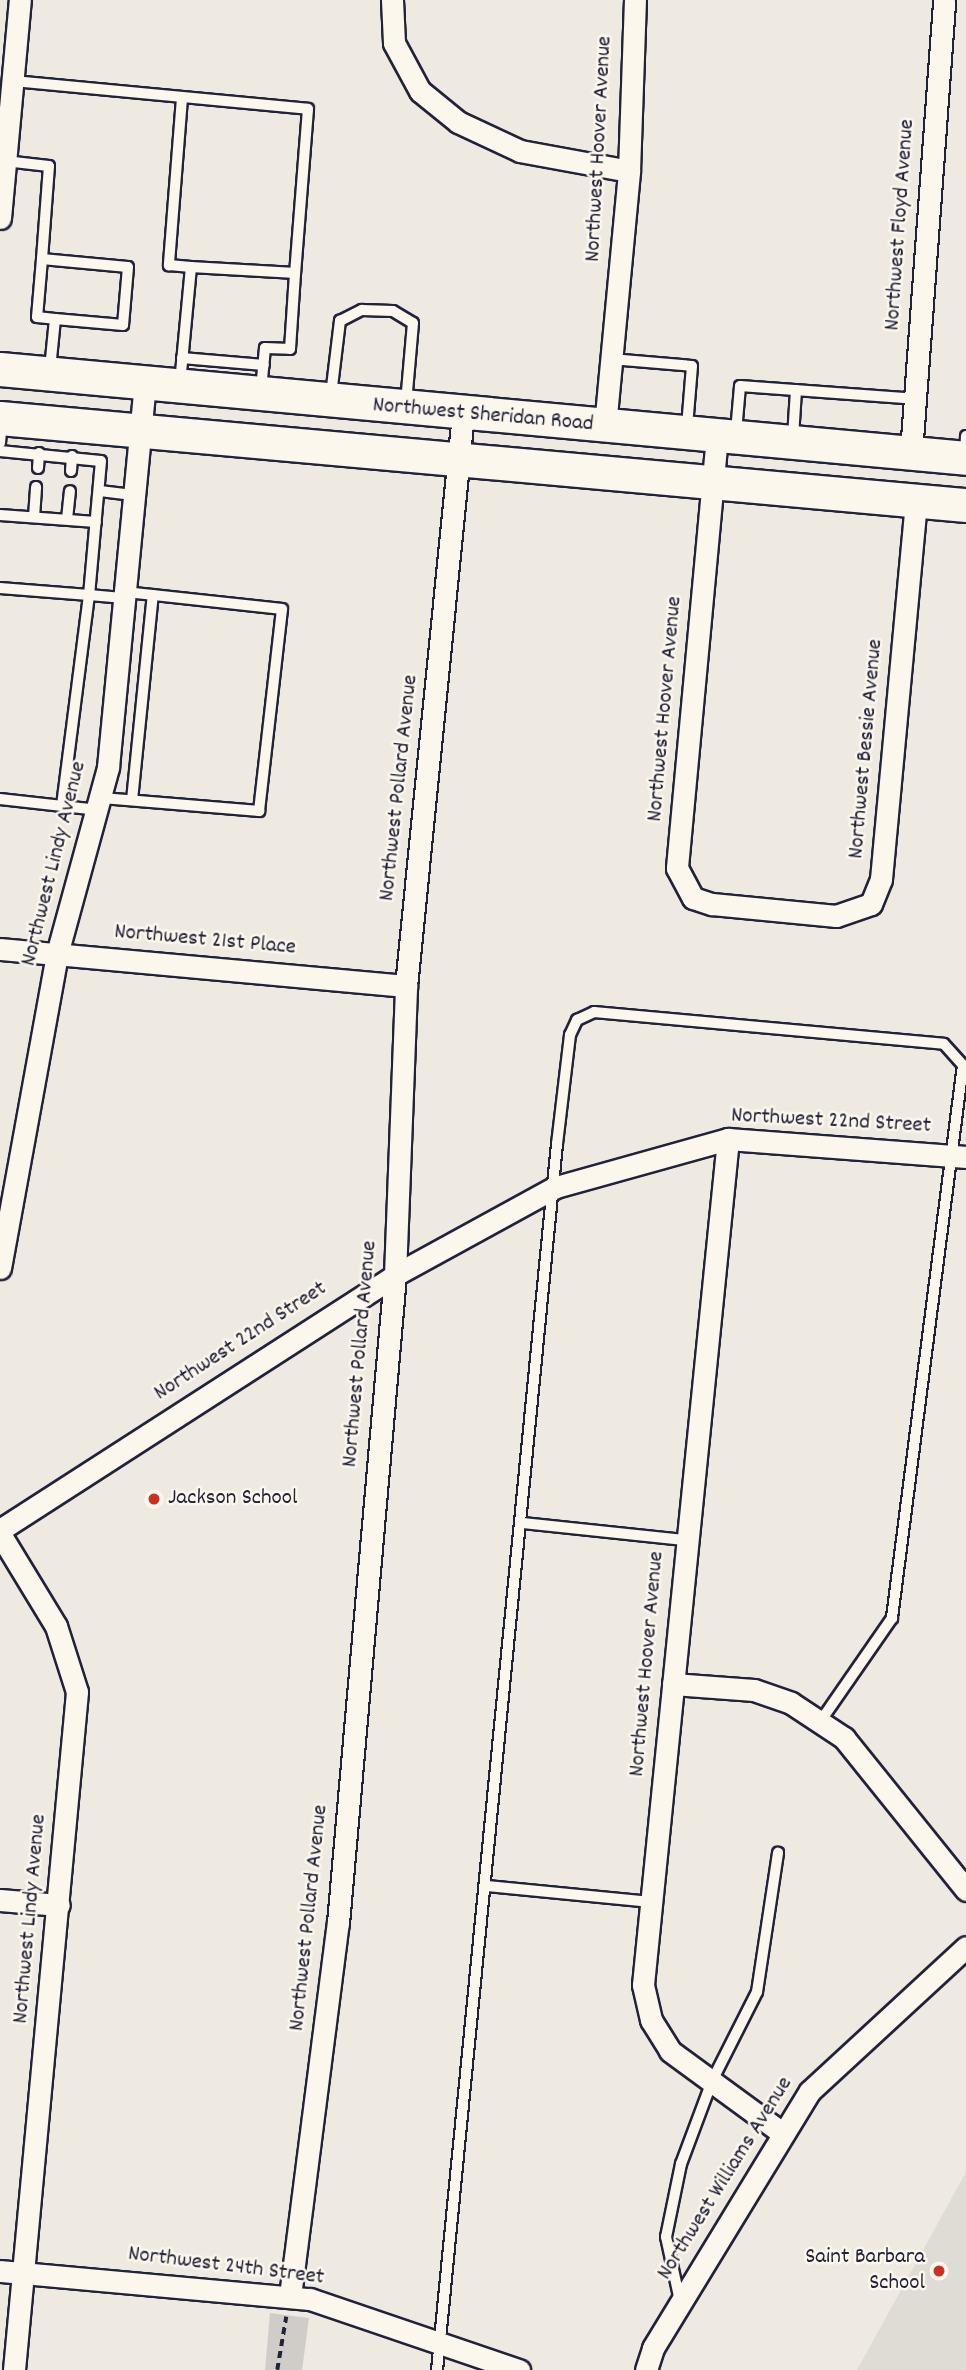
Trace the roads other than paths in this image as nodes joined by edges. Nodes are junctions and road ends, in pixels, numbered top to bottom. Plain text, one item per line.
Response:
1 (20, 0) edge
2 (392, 0) edge
3 (635, 0) edge
4 (944, 0) edge
5 (12, 81) junction
6 (182, 98) junction
7 (5, 161) junction
8 (629, 171) junction
9 (0, 218) edge
10 (42, 258) junction
11 (191, 267) junction
12 (295, 273) junction
13 (55, 319) junction
14 (611, 359) junction
15 (0, 369) edge
16 (181, 374) junction
17 (50, 375) junction
18 (262, 381) junction
19 (145, 386) junction
20 (796, 390) junction
21 (915, 399) junction
22 (330, 402) junction
23 (405, 409) junction
24 (463, 414) junction
25 (1, 426) edge
26 (605, 426) junction
27 (141, 432) junction
28 (713, 436) junction
29 (66, 443) junction
30 (792, 443) junction
31 (0, 451) edge
32 (965, 451) edge
33 (39, 453) junction
34 (911, 453) junction
35 (459, 460) junction
36 (38, 468) dead end
37 (71, 471) dead end
38 (712, 482) junction
39 (36, 487) dead end
40 (70, 491) dead end
41 (100, 491) junction
42 (135, 495) junction
43 (916, 500) junction
44 (966, 505) edge
45 (0, 515) edge
46 (34, 517) junction
47 (67, 519) junction
48 (96, 522) junction
49 (0, 588) edge
50 (89, 595) junction
51 (125, 595) junction
52 (153, 595) junction
53 (0, 799) edge
54 (132, 800) junction
55 (101, 804) junction
56 (62, 806) junction
57 (776, 911) joint
58 (0, 949) edge
59 (57, 954) junction
60 (406, 986) junction
61 (728, 1139) junction
62 (960, 1156) edge
63 (556, 1187) junction
64 (0, 1268) edge
65 (395, 1275) junction
66 (523, 1523) junction
67 (0, 1532) edge
68 (686, 1540) junction
69 (673, 1684) junction
70 (820, 1722) junction
71 (778, 1853) dead end
72 (487, 1886) junction
73 (966, 1890) edge
74 (0, 1900) edge
75 (651, 1902) junction
76 (59, 1905) junction
77 (966, 1947) edge
78 (712, 2081) junction
79 (782, 2133) junction
80 (0, 2271) edge
81 (23, 2272) junction
82 (290, 2296) junction
83 (680, 2301) junction
84 (440, 2343) junction
85 (13, 2370) edge
86 (437, 2370) edge
87 (519, 2370) edge
88 (646, 2370) edge

1 - 5 street
2 - 8 street
3 - 8 street, Northwest Hoover Avenue
4 - 21 street, Northwest Floyd Avenue
5 - 6 lane
5 - 7 street
6 - 11 lane
6 - 12 lane
7 - 9 street
7 - 10 lane
8 - 14 street, Northwest Hoover Avenue
10 - 13 lane
10 - 13 lane
11 - 12 lane
11 - 16 lane
12 - 18 lane
13 - 17 lane
14 - 26 street, Northwest Hoover Avenue
14 - 28 lane
15 - 17 main road, Northwest Sheridan Road
16 - 18 main road, Northwest Sheridan Road
16 - 19 main road, Northwest Sheridan Road
17 - 19 main road, Northwest Sheridan Road
18 - 22 main road, Northwest Sheridan Road
19 - 27 street, Northwest Lindy Avenue
20 - 21 lane
20 - 28 lane
20 - 30 lane
21 - 34 street, Northwest Floyd Avenue
22 - 23 main road, Northwest Sheridan Road
22 - 23 lane
23 - 24 main road, Northwest Sheridan Road
24 - 26 main road, Northwest Sheridan Road
24 - 35 street, Northwest Pollard Avenue
25 - 29 main road, Northwest Sheridan Road
26 - 28 main road, Northwest Sheridan Road
27 - 29 main road, Northwest Sheridan Road
27 - 35 main road, Northwest Sheridan Road
27 - 42 street, Northwest Lindy Avenue
28 - 30 main road, Northwest Sheridan Road
28 - 38 street, Northwest Hoover Avenue
29 - 33 lane
29 - 37 lane
29 - 41 lane
30 - 34 main road, Northwest Sheridan Road
31 - 33 lane
32 - 34 main road, Northwest Sheridan Road
33 - 36 lane
35 - 38 main road, Northwest Sheridan Road
35 - 60 street, Northwest Pollard Avenue
38 - 43 main road, Northwest Sheridan Road
38 - 57 street, Northwest Hoover Avenue
39 - 46 lane
40 - 47 lane
41 - 42 lane
41 - 48 lane
42 - 51 street, Northwest Lindy Avenue
43 - 44 main road, Northwest Sheridan Road
43 - 57 street, Northwest Bessie Avenue
45 - 46 lane
46 - 47 lane
47 - 48 lane
48 - 50 lane
49 - 50 lane
50 - 51 lane
50 - 56 lane
51 - 52 lane
51 - 55 street, Northwest Lindy Avenue
52 - 54 lane
52 - 54 lane
53 - 56 lane
54 - 55 lane
55 - 56 lane
55 - 59 street, Northwest Lindy Avenue
58 - 59 street, Northwest 21st Place
59 - 60 street, Northwest 21st Place
59 - 64 street, Northwest Lindy Avenue
60 - 65 street, Northwest Pollard Avenue
61 - 62 street, Northwest 22nd Street
61 - 63 street, Northwest 22nd Street
61 - 68 street, Northwest Hoover Avenue
62 - 63 lane
62 - 70 lane
63 - 65 street, Northwest 22nd Street
63 - 66 lane
65 - 67 street, Northwest 22nd Street
65 - 82 street, Northwest Pollard Avenue
66 - 68 lane
66 - 72 lane
67 - 76 street, Northwest Lindy Avenue
68 - 69 street, Northwest Hoover Avenue
69 - 70 street
69 - 75 street, Northwest Hoover Avenue
70 - 73 street
71 - 78 lane
72 - 75 lane
72 - 84 lane
74 - 76 street
75 - 78 street, Northwest Hoover Avenue
76 - 81 street, Northwest Lindy Avenue
77 - 79 street, Northwest Williams Avenue
78 - 79 street, Northwest Hoover Avenue
78 - 83 lane
79 - 83 street, Northwest Williams Avenue
80 - 81 street, Northwest 24th Street
81 - 82 street, Northwest 24th Street
81 - 85 street, Northwest Lindy Avenue
82 - 84 street, Northwest 24th Street
83 - 88 street, Northwest Williams Avenue
84 - 86 lane
84 - 87 street, Northwest 24th Street

